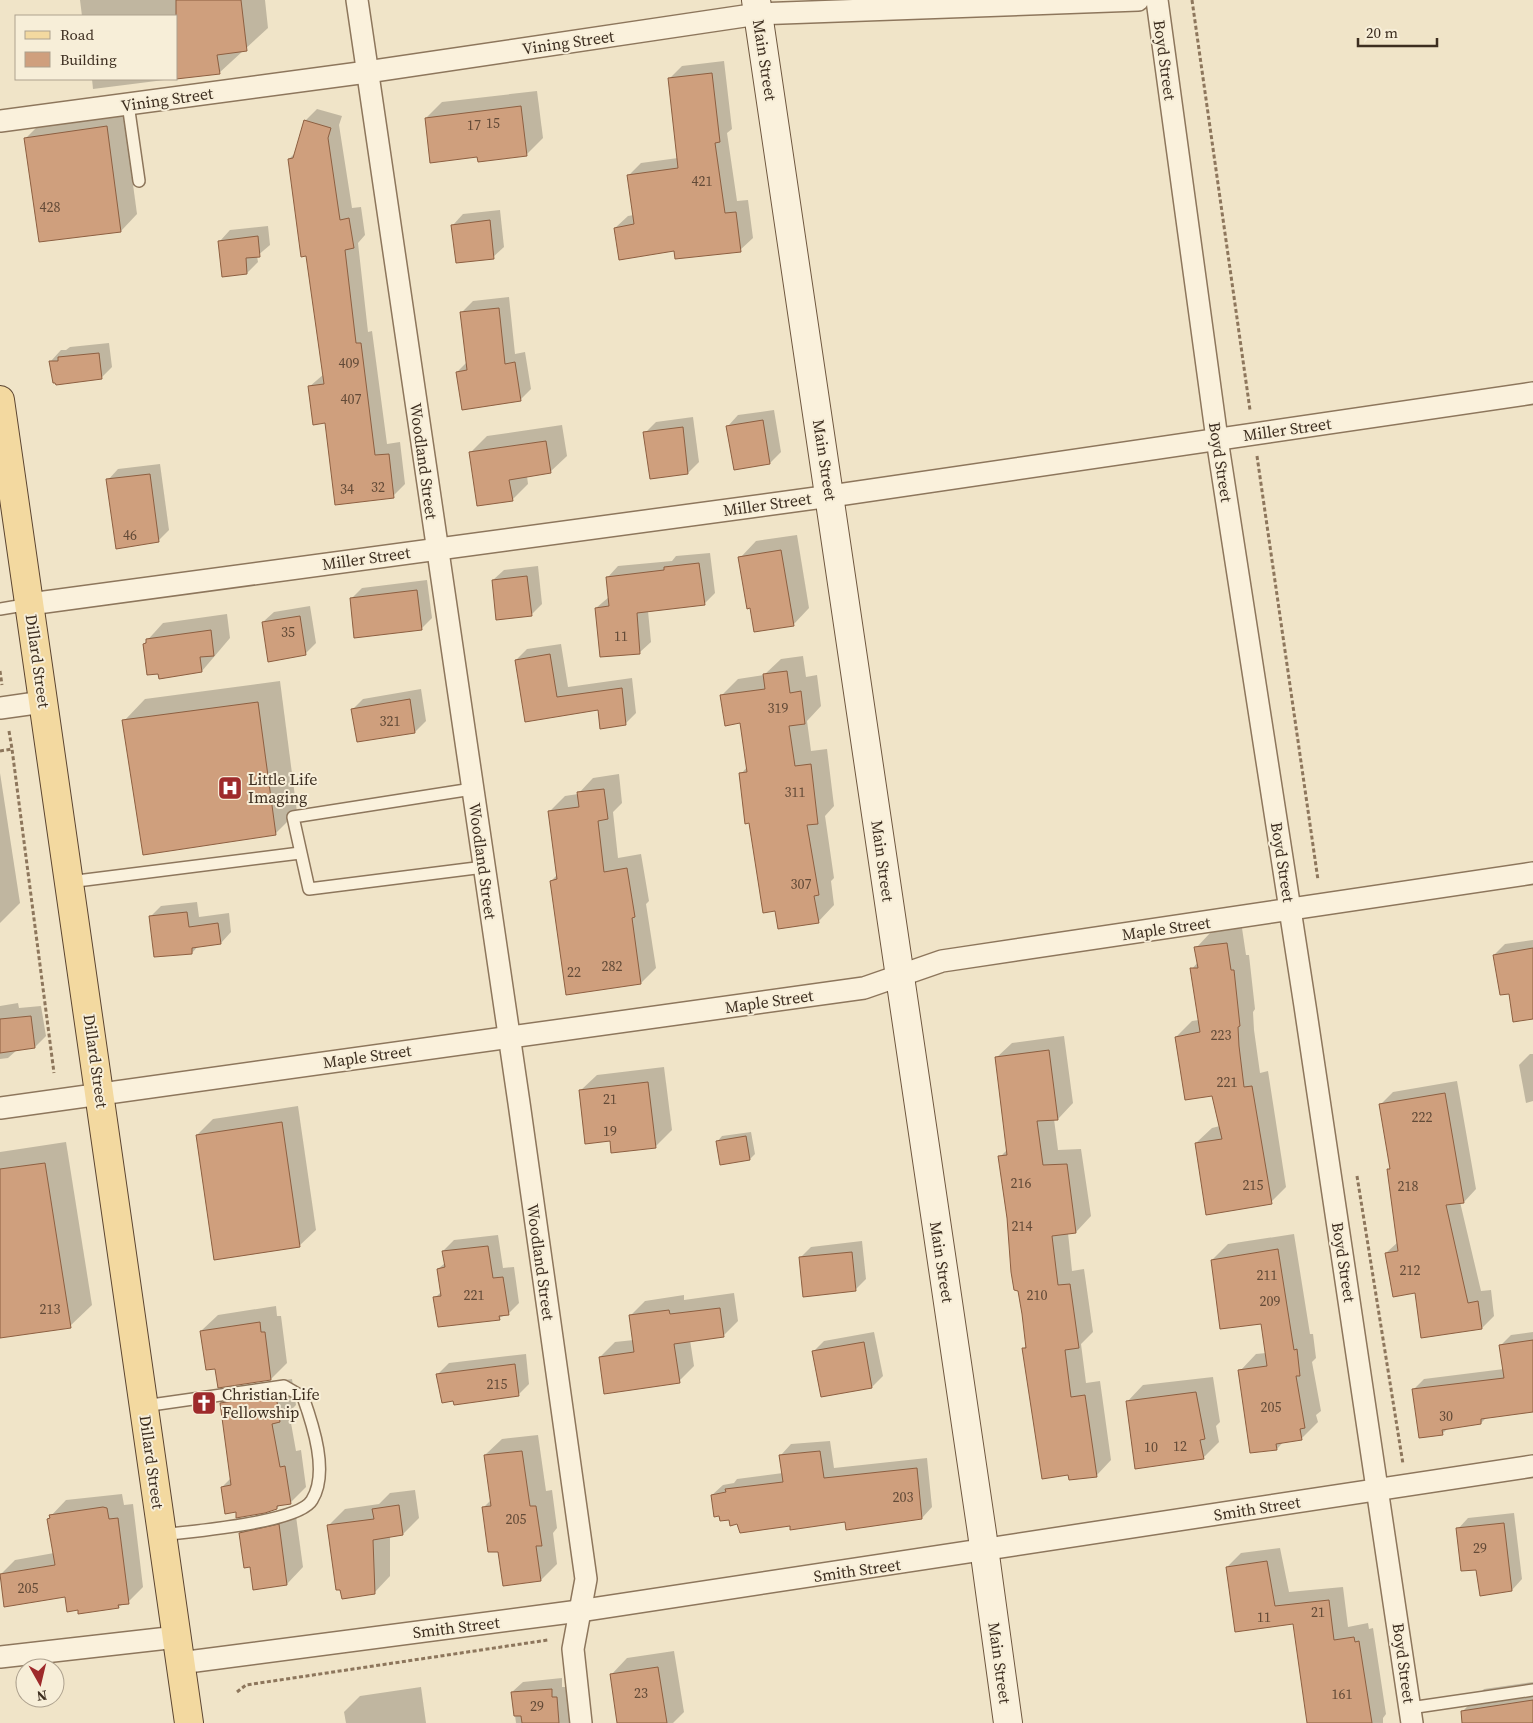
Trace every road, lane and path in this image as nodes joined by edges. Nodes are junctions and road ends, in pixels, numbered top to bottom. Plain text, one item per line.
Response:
1 (357, 0) edge
2 (1138, 0) edge
3 (1157, 0) edge
4 (1192, 0) edge
5 (757, 7) edge
6 (367, 72) junction
7 (128, 104) junction
8 (0, 122) edge
9 (139, 181) dead end
10 (1533, 393) edge
11 (0, 400) edge
12 (1254, 434) junction
13 (1217, 439) junction
14 (831, 496) junction
15 (436, 549) junction
16 (30, 604) junction
17 (0, 609) edge
18 (43, 702) junction
19 (0, 708) edge
20 (0, 750) edge
21 (472, 789) junction
22 (300, 853) junction
23 (484, 867) junction
24 (1533, 873) edge
25 (69, 882) junction
26 (1318, 906) junction
27 (1291, 910) junction
28 (899, 976) junction
29 (509, 1036) junction
30 (54, 1072) dead end
31 (100, 1094) junction
32 (0, 1108) edge
33 (1356, 1172) dead end
34 (144, 1406) junction
35 (1533, 1466) edge
36 (1403, 1467) dead end
37 (1379, 1489) junction
38 (162, 1535) junction
39 (985, 1551) junction
40 (579, 1612) junction
41 (551, 1636) dead end
42 (178, 1650) junction
43 (0, 1657) edge
44 (1533, 1690) edge
45 (237, 1692) dead end
46 (1411, 1716) edge
47 (189, 1723) edge
48 (581, 1723) edge
49 (1008, 1723) edge

1 - 6 street, Woodland Street
2 - 5 street, Vining Street
3 - 13 street, Boyd Street
4 - 12 path
5 - 6 street, Vining Street
5 - 14 main road, Main Street
6 - 7 street, Vining Street
6 - 15 street, Woodland Street
7 - 8 street, Vining Street
7 - 9 lane
10 - 12 street, Miller Street
11 - 16 main road, Dillard Street
12 - 13 street, Miller Street
12 - 26 path
13 - 14 street, Miller Street
13 - 27 street, Boyd Street
14 - 15 street, Miller Street
14 - 28 main road, Main Street
15 - 16 street, Miller Street
15 - 21 street, Woodland Street
16 - 17 lane
16 - 18 main road, Dillard Street
18 - 19 street
18 - 25 main road, Dillard Street
20 - 30 path
21 - 22 lane
21 - 23 street, Woodland Street
22 - 23 lane
22 - 25 lane
23 - 29 street, Woodland Street
24 - 26 street, Maple Street
25 - 31 main road, Dillard Street
26 - 27 street, Maple Street
27 - 28 street, Maple Street
27 - 37 street, Boyd Street
28 - 29 street, Maple Street
28 - 39 main road, Main Street
29 - 31 street, Maple Street
29 - 40 street, Woodland Street
31 - 32 street, Maple Street
31 - 34 main road, Dillard Street
33 - 36 path
34 - 38 main road, Dillard Street
34 - 38 lane
35 - 37 street, Smith Street
37 - 39 street, Smith Street
37 - 46 street, Boyd Street
38 - 42 main road, Dillard Street
39 - 40 street, Smith Street
39 - 49 main road, Main Street
40 - 42 street, Smith Street
40 - 48 street, Woodland Street
41 - 45 path
42 - 43 street, Smith Street
42 - 47 main road, Dillard Street
44 - 46 lane

